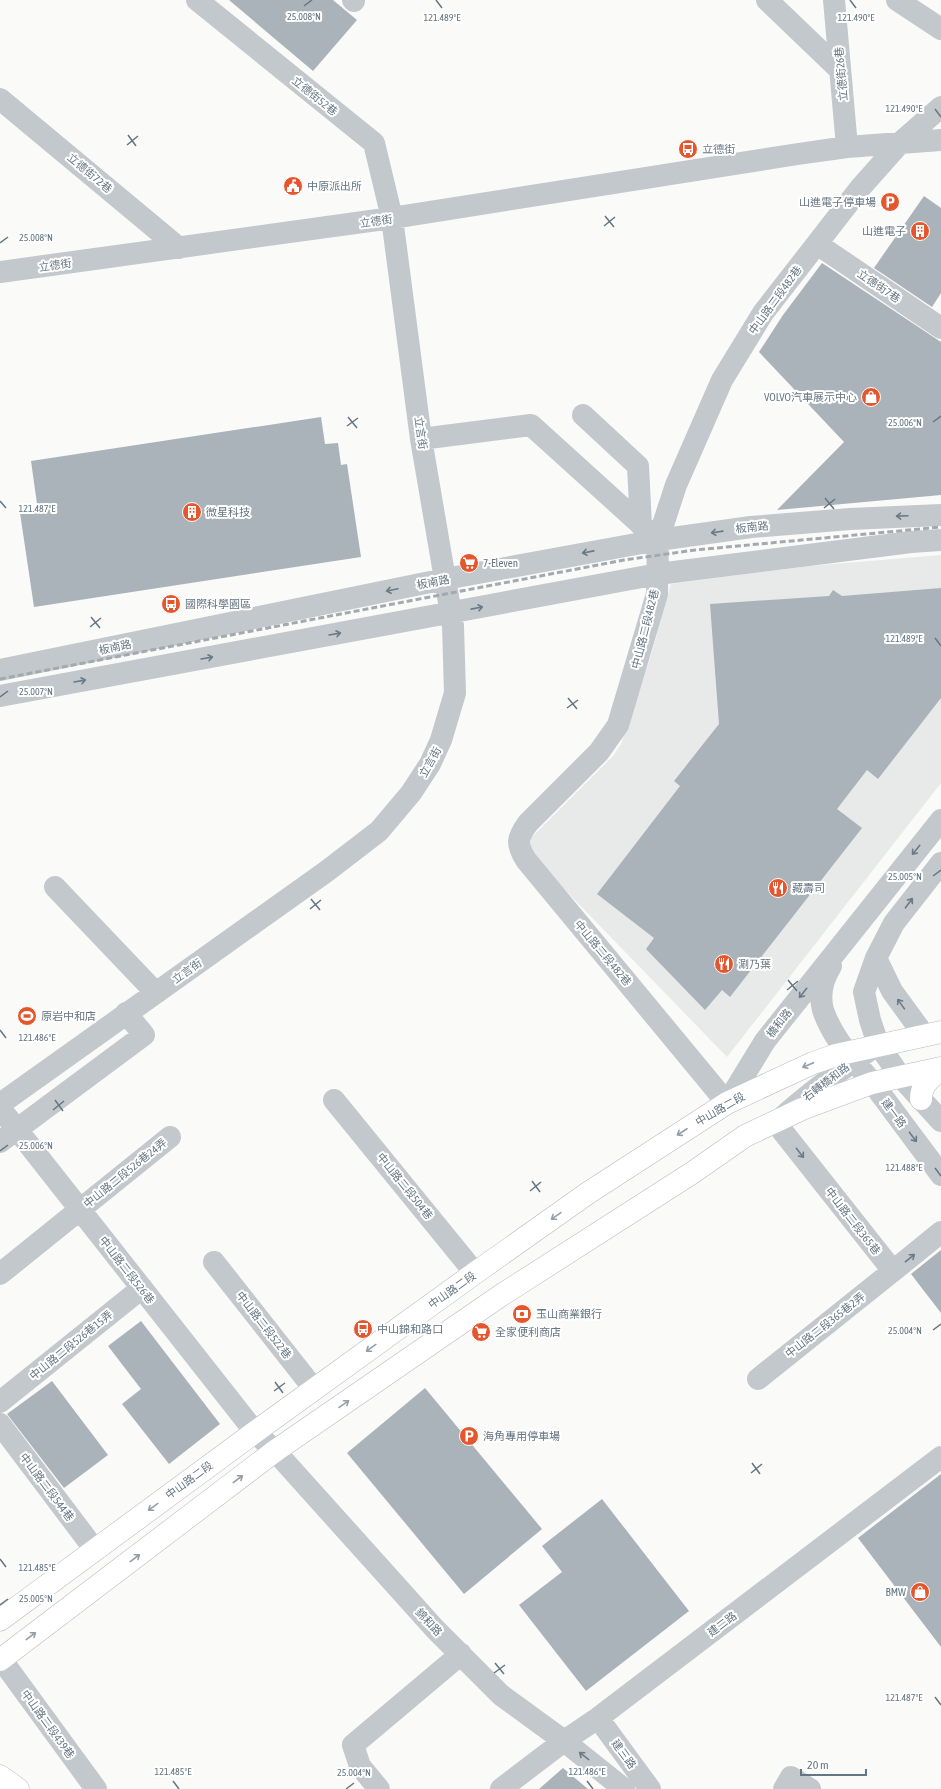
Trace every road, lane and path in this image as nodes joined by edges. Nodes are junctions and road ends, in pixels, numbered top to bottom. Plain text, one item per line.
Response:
1 (197, 0) edge
2 (767, 0) edge
3 (834, 0) edge
4 (897, 0) edge
5 (941, 29) edge
6 (840, 70) junction
7 (0, 98) edge
8 (941, 107) edge
9 (941, 140) edge
10 (902, 142) junction
11 (848, 147) junction
12 (392, 218) junction
13 (817, 244) junction
14 (179, 248) junction
15 (0, 272) edge
16 (941, 328) edge
17 (583, 415) dead end
18 (421, 439) junction
19 (941, 515) edge
20 (641, 524) junction
21 (658, 540) junction
22 (941, 540) edge
23 (658, 574) junction
24 (445, 579) junction
25 (450, 613) junction
26 (0, 670) edge
27 (0, 696) edge
28 (941, 820) edge
29 (941, 863) edge
30 (55, 887) dead end
31 (853, 929) junction
32 (876, 958) junction
33 (156, 993) junction
34 (126, 1013) junction
35 (932, 1034) edge
36 (878, 1044) junction
37 (849, 1057) junction
38 (941, 1070) edge
39 (900, 1076) junction
40 (872, 1083) junction
41 (921, 1099) junction
42 (334, 1100) dead end
43 (727, 1103) junction
44 (0, 1104) edge
45 (0, 1108) edge
46 (941, 1121) edge
47 (776, 1123) junction
48 (8, 1135) edge
49 (170, 1137) dead end
50 (941, 1175) edge
51 (79, 1209) junction
52 (941, 1232) edge
53 (214, 1262) dead end
54 (893, 1271) junction
55 (475, 1273) junction
56 (0, 1274) edge
57 (142, 1288) junction
58 (758, 1379) dead end
59 (314, 1389) junction
60 (0, 1402) edge
61 (0, 1424) edge
62 (255, 1432) junction
63 (275, 1451) junction
64 (941, 1457) edge
65 (95, 1550) junction
66 (0, 1620) edge
67 (460, 1654) junction
68 (0, 1659) edge
69 (598, 1718) junction
70 (564, 1741) junction
71 (0, 1776) edge
72 (18, 1789) edge
73 (96, 1789) edge
74 (378, 1789) edge
75 (501, 1789) edge
76 (624, 1789) edge
77 (650, 1789) edge
78 (784, 1789) edge
79 (810, 1789) edge

1 - 12 street, 立德街52巷
2 - 6 street
3 - 6 street, 立德街26巷
4 - 5 street
6 - 11 street, 立德街26巷
7 - 14 street, 立德街72巷
8 - 10 street, 中山路二段482巷
9 - 10 street, 立德街
10 - 11 street, 立德街
10 - 13 street, 中山路二段482巷
11 - 12 street, 立德街
12 - 14 street, 立德街
12 - 18 street, 立言街
13 - 16 street, 立德街7巷
13 - 21 street, 中山路二段482巷
14 - 15 street, 立德街
17 - 20 street
18 - 20 street
18 - 24 street, 立言街
19 -> 21 street, 板南路
20 - 21 street
21 - 23 street, 中山路二段482巷
21 -> 24 street, 板南路
22 - 23 street
25 -> 23 street
23 - 43 street, 中山路二段482巷
24 - 25 street, 立言街
24 -> 26 street, 板南路
27 -> 25 street
25 - 33 street, 立言街
28 -> 31 street, 橋和路
32 -> 29 street
30 - 33 street
31 - 37 street, 橋和路
31 -> 43 street, 橋和路
35 -> 32 street
32 - 36 street
33 - 34 street, 立言街
34 - 44 street, 立言街
34 - 48 street
35 - 36 main road, 中山路二段
36 - 37 main road, 中山路二段
36 - 39 street
37 - 40 street, 建一路
37 -> 43 main road, 中山路二段
37 - 47 street, 右轉橋和路
38 - 39 main road
38 - 41 main road
39 - 40 main road
39 - 41 street
40 - 47 main road
40 -> 50 street, 建一路
41 - 46 street
42 - 55 street, 中山路二段504巷
43 -> 55 main road, 中山路二段
45 - 48 street, 中山路二段526巷
47 -> 54 street, 中山路二段365巷
63 -> 47 main road
48 - 51 street, 中山路二段526巷
49 - 51 street, 中山路二段526巷24弄
51 - 56 street, 中山路二段526巷24弄
51 - 57 street, 中山路二段526巷
54 -> 52 street
53 - 59 street, 中山路二段522巷
54 - 58 street, 中山路二段365巷2弄
55 -> 59 main road, 中山路二段
57 - 60 street, 中山路二段526巷15弄
57 - 62 street, 中山路二段526巷
59 - 62 main road, 中山路二段
61 - 65 street, 中山路二段544巷
62 - 63 street, 錦和路
62 -> 65 main road, 中山路二段
63 - 67 street, 錦和路
68 -> 63 main road
64 - 69 street, 建二路
65 - 66 main road, 中山路二段
67 - 70 street, 錦和路
67 - 74 street
68 - 73 street, 中山路二段439巷
69 - 70 street, 建二路
69 - 77 street, 建三路
70 - 75 street, 建二路
76 -> 70 street, 錦和路
71 - 72 main road
78 - 79 street

